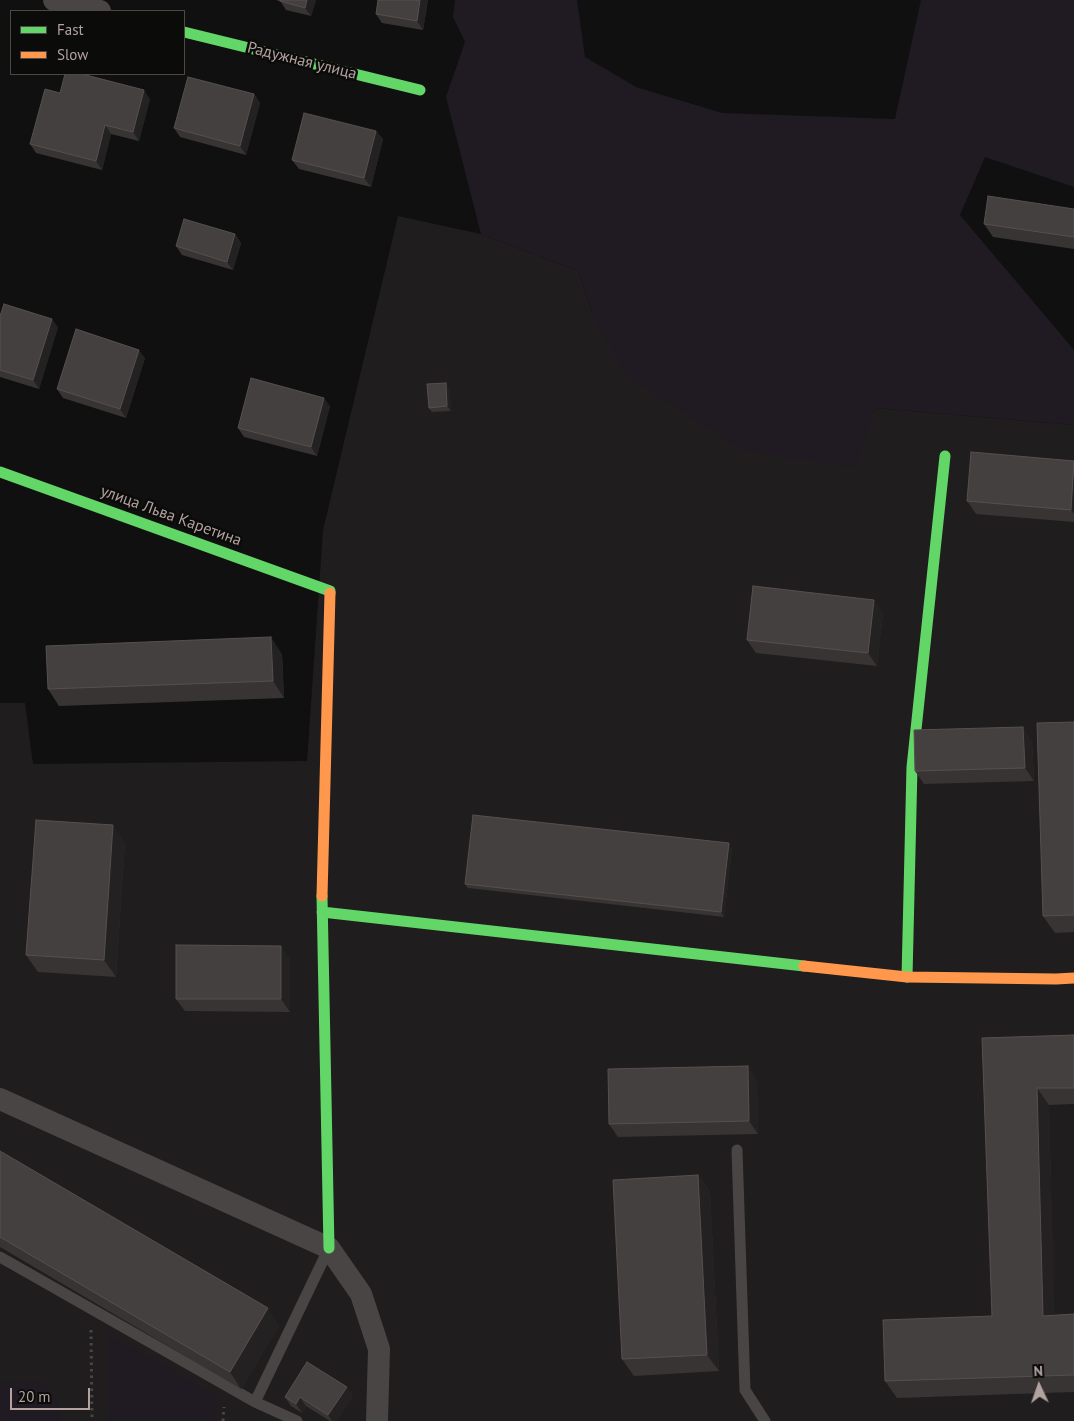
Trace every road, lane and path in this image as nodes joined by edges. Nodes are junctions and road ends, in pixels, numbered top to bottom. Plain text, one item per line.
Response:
1 (54, 0) edge
2 (96, 10) edge
3 (185, 32) edge
4 (420, 90) dead end
5 (945, 456) dead end
6 (0, 472) edge
7 (322, 912) junction
8 (907, 977) junction
9 (1074, 978) edge
10 (1056, 979) junction
11 (1068, 989) dead end
12 (0, 1099) edge
13 (737, 1150) dead end
14 (329, 1248) junction
15 (0, 1257) edge
16 (91, 1309) junction
17 (255, 1402) junction
18 (92, 1421) edge
19 (297, 1421) edge
20 (377, 1421) edge
21 (765, 1421) edge

1 - 2 street
3 - 4 street, Радужная улица
5 - 8 street
6 - 7 street, улица Льва Каретина
7 - 8 street
7 - 14 street
8 - 10 street
9 - 10 street
10 - 11 lane
12 - 14 street
13 - 21 lane
14 - 17 lane
14 - 20 street
15 - 16 lane
16 - 17 lane
16 - 18 path
17 - 19 lane

